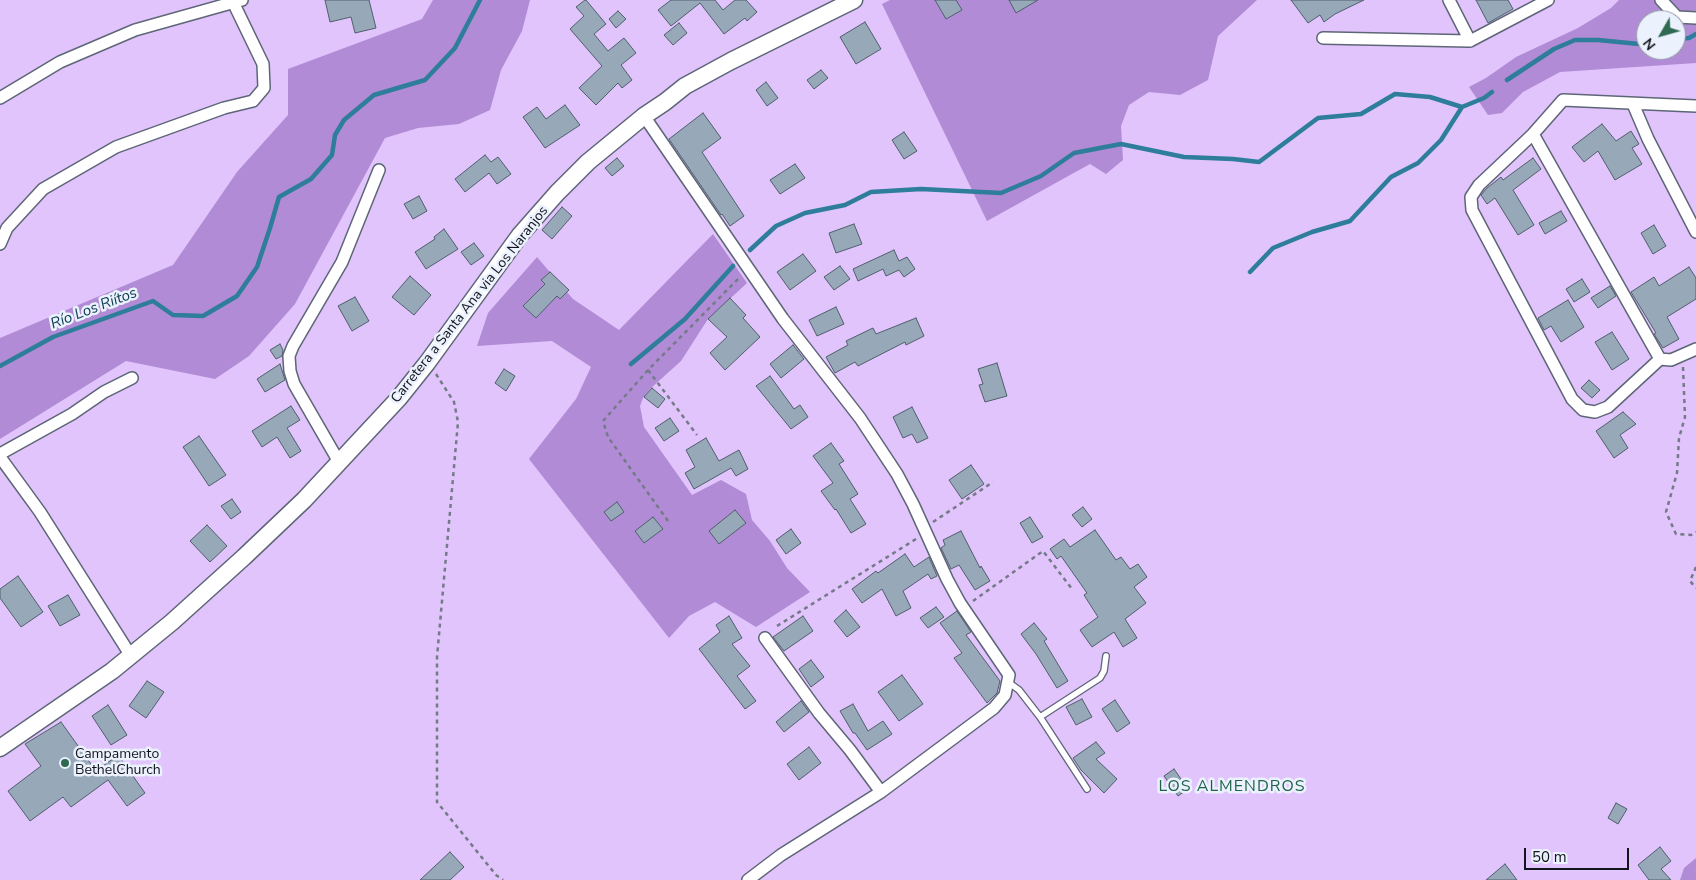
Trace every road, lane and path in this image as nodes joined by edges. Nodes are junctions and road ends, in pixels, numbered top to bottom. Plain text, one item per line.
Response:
1 (854, 0) edge
2 (1449, 0) edge
3 (1548, 0) edge
4 (1661, 0) edge
5 (237, 1) edge
6 (1696, 18) edge
7 (1322, 38) dead end
8 (1470, 41) junction
9 (0, 98) edge
10 (1633, 104) junction
11 (1696, 106) edge
12 (644, 116) junction
13 (1533, 134) junction
14 (379, 170) dead end
15 (1696, 232) edge
16 (0, 244) edge
17 (748, 269) junction
18 (1696, 349) edge
19 (1682, 356) junction
20 (1660, 359) junction
21 (427, 363) junction
22 (648, 370) junction
23 (132, 378) dead end
24 (696, 435) dead end
25 (0, 455) edge
26 (339, 462) junction
27 (993, 482) dead end
28 (668, 521) dead end
29 (925, 531) junction
30 (1696, 532) edge
31 (1696, 567) edge
32 (1696, 588) edge
33 (1072, 589) dead end
34 (964, 608) junction
35 (777, 626) dead end
36 (765, 638) dead end
37 (131, 656) junction
38 (1106, 656) dead end
39 (1008, 682) junction
40 (1040, 717) junction
41 (0, 748) edge
42 (1087, 789) dead end
43 (881, 792) junction
44 (503, 880) edge
45 (748, 880) edge

1 - 12 main road, Carretera a Santa Ana via Los Naranjos
2 - 8 street
3 - 8 street
4 - 6 street
5 - 9 street
5 - 16 street
7 - 8 street
10 - 11 street
10 - 13 street
10 - 15 street
12 - 17 street
12 - 21 main road, Carretera a Santa Ana via Los Naranjos
13 - 20 street
13 - 20 street
14 - 26 street
17 - 22 path
17 - 29 street
18 - 19 street
19 - 20 street
19 - 30 path
21 - 26 main road, Carretera a Santa Ana via Los Naranjos
21 - 44 path
22 - 24 path
22 - 28 path
23 - 25 street
25 - 37 street
26 - 37 main road, Carretera a Santa Ana via Los Naranjos
27 - 29 path
29 - 34 street
29 - 35 path
31 - 32 path
33 - 34 path
34 - 39 street
36 - 43 street
37 - 41 main road, Carretera a Santa Ana via Los Naranjos
38 - 40 lane
39 - 40 lane
39 - 43 street
40 - 42 lane
43 - 45 street

